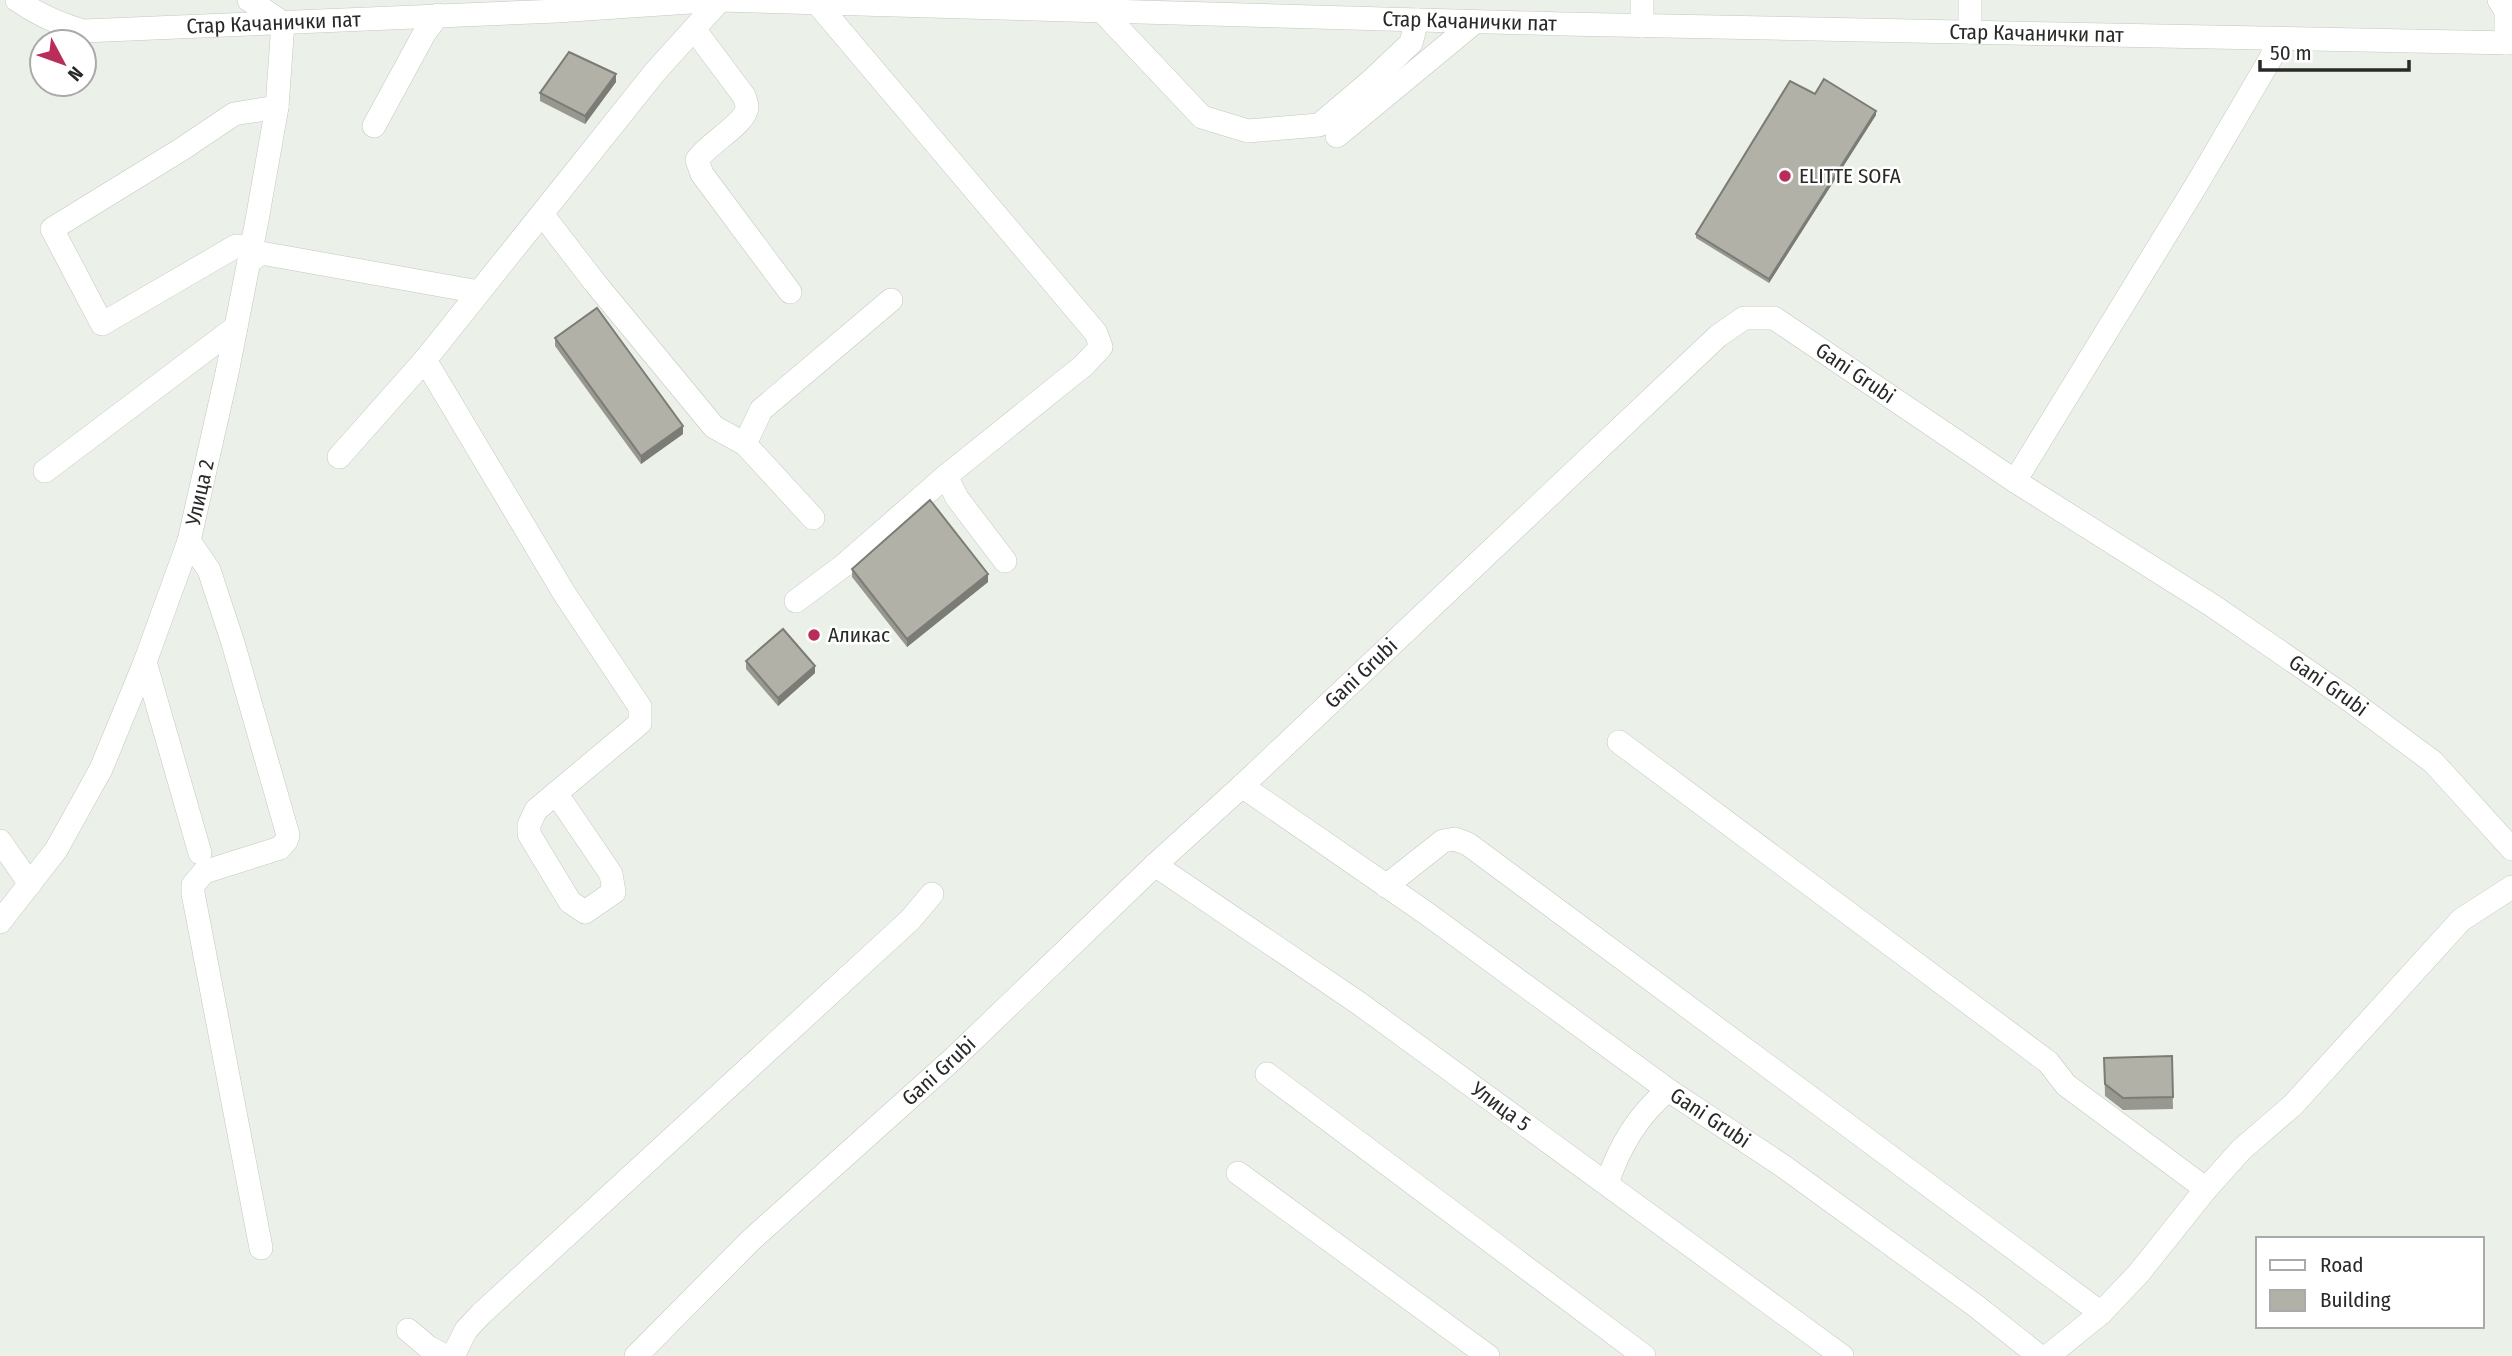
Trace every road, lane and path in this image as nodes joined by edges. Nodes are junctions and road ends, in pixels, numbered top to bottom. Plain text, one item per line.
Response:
1 (17, 0) edge
2 (249, 0) edge
3 (720, 0) edge
4 (1642, 0) edge
5 (1970, 0) edge
6 (2499, 0) edge
7 (817, 3) junction
8 (1102, 11) junction
9 (438, 15) junction
10 (1417, 20) junction
11 (1475, 22) junction
12 (283, 23) junction
13 (1642, 26) junction
14 (694, 29) junction
15 (1970, 32) junction
16 (2276, 39) junction
17 (2509, 43) edge
18 (277, 107) junction
19 (374, 127) dead end
20 (1337, 136) dead end
21 (542, 214) junction
22 (250, 255) junction
23 (479, 292) junction
24 (790, 292) dead end
25 (891, 300) dead end
26 (236, 327) junction
27 (425, 360) junction
28 (744, 444) junction
29 (339, 457) dead end
30 (46, 471) dead end
31 (946, 476) junction
32 (2015, 481) junction
33 (813, 518) dead end
34 (189, 541) junction
35 (1005, 561) dead end
36 (796, 601) dead end
37 (145, 662) junction
38 (1619, 742) dead end
39 (1242, 786) junction
40 (556, 793) junction
41 (0, 841) edge
42 (2512, 849) edge
43 (200, 853) dead end
44 (1156, 865) junction
45 (30, 884) junction
46 (1386, 886) junction
47 (932, 894) dead end
48 (2507, 899) edge
49 (0, 922) edge
50 (1267, 1074) dead end
51 (1668, 1090) junction
52 (1238, 1173) dead end
53 (1607, 1184) junction
54 (2206, 1189) junction
55 (261, 1248) dead end
56 (2101, 1313) junction
57 (408, 1330) dead end
58 (445, 1356) edge
59 (453, 1356) edge
60 (636, 1356) edge
61 (1488, 1356) edge
62 (1644, 1356) edge
63 (1842, 1356) edge
64 (2039, 1356) edge
65 (2048, 1356) edge

1 - 12 street, Стар Качанички пат
2 - 12 street
3 - 7 street, Стар Качанички пат
3 - 9 street, Стар Качанички пат
3 - 14 street
4 - 13 street
5 - 15 street
6 - 17 street
7 - 8 street, Стар Качанички пат
7 - 31 street
8 - 10 street, Стар Качанички пат
8 - 10 street
9 - 12 street, Стар Качанички пат
9 - 19 street
10 - 11 street, Стар Качанички пат
11 - 13 street, Стар Качанички пат
11 - 20 street
12 - 18 street, Улица 2
13 - 15 street, Стар Качанички пат
14 - 21 street
14 - 24 street
15 - 16 street, Стар Качанички пат
16 - 17 street, Стар Качанички пат
16 - 32 street
18 - 22 street, Улица 2
18 - 22 street
21 - 23 street
21 - 28 street
22 - 23 street
22 - 26 street, Улица 2
23 - 27 street
25 - 28 street
26 - 30 street
26 - 34 street, Улица 2
27 - 29 street
27 - 40 street
28 - 33 street
31 - 35 street
31 - 36 street
32 - 39 street, Gani Grubi
32 - 42 street, Gani Grubi
34 - 37 street, Улица 2
34 - 55 street
37 - 43 street
37 - 45 street, Улица 2
38 - 54 street
39 - 44 street, Gani Grubi
39 - 46 street, Gani Grubi
40 - 40 street
41 - 45 street
44 - 53 street, Улица 5
44 - 60 street, Gani Grubi
45 - 49 street, Улица 2
46 - 51 street, Gani Grubi
46 - 56 street
47 - 59 street
48 - 54 street
50 - 62 street
51 - 53 street
51 - 64 street, Gani Grubi
52 - 61 street
53 - 63 street, Улица 5
54 - 56 street
56 - 65 street
57 - 58 street

